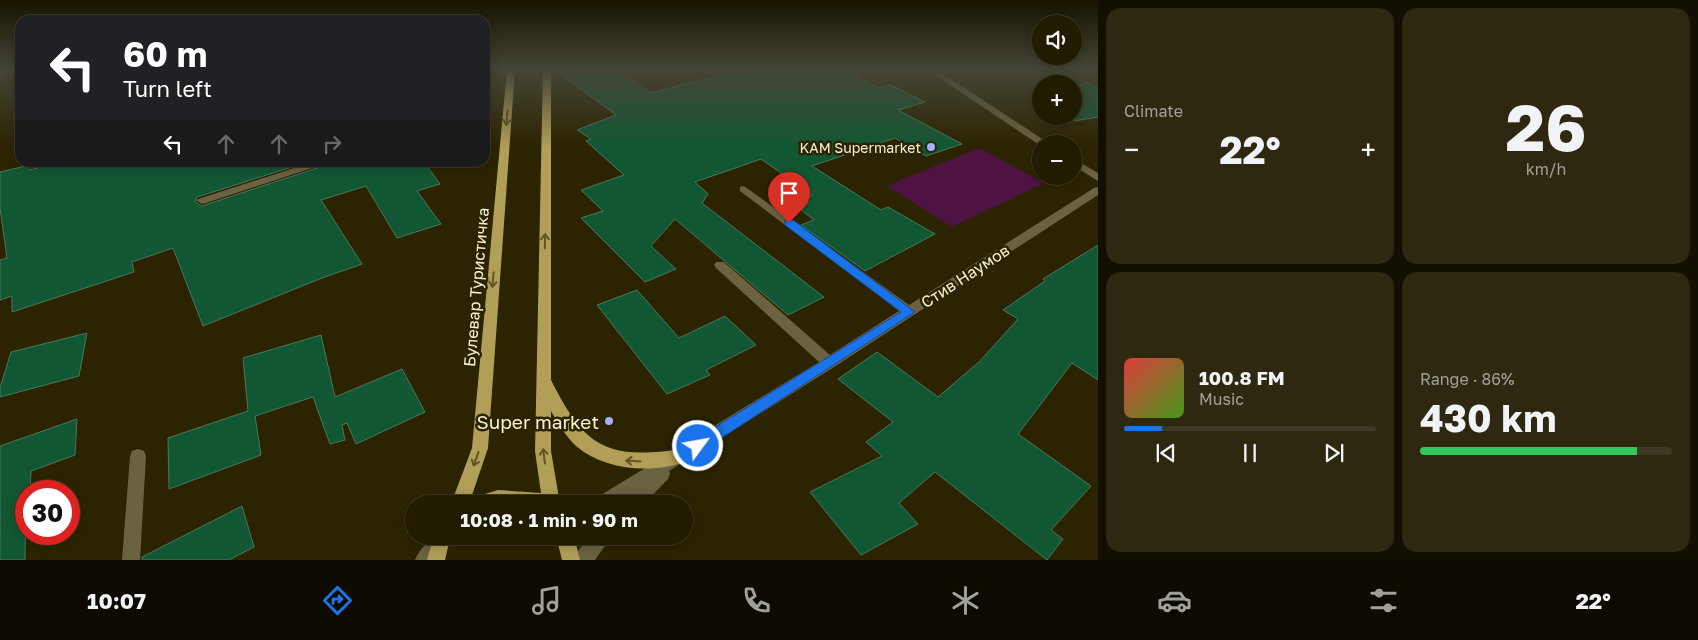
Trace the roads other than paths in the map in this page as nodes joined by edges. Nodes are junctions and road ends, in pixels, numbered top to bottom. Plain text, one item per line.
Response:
1 (508, 95) edge
2 (547, 95) edge
3 (969, 95) edge
4 (1032, 136) edge
5 (309, 167) edge
6 (1082, 167) edge
7 (1098, 178) edge
8 (744, 189) dead end
9 (1098, 190) edge
10 (202, 201) dead end
11 (720, 265) dead end
12 (909, 312) junction
13 (829, 363) junction
14 (543, 377) junction
15 (138, 456) dead end
16 (682, 456) junction
17 (463, 495) edge
18 (549, 495) edge
19 (617, 495) edge
20 (641, 495) edge
21 (568, 545) edge
22 (596, 545) edge
23 (440, 547) edge
24 (132, 560) edge
25 (424, 560) edge
26 (571, 560) edge
27 (583, 560) edge

1 -> 17 main road, Булевар Туристичка
14 -> 2 main road
3 - 4 street
5 - 10 street
6 - 7 street
8 - 12 street
9 - 12 street, Стив Наумов
11 - 13 street
12 - 13 street, Стив Наумов
13 - 16 street, Стив Наумов
16 -> 14 main road
18 -> 14 main road
15 - 24 street
16 - 19 street, Стив Наумов
16 - 20 street
21 - 26 main road
22 - 27 street
23 - 25 street

